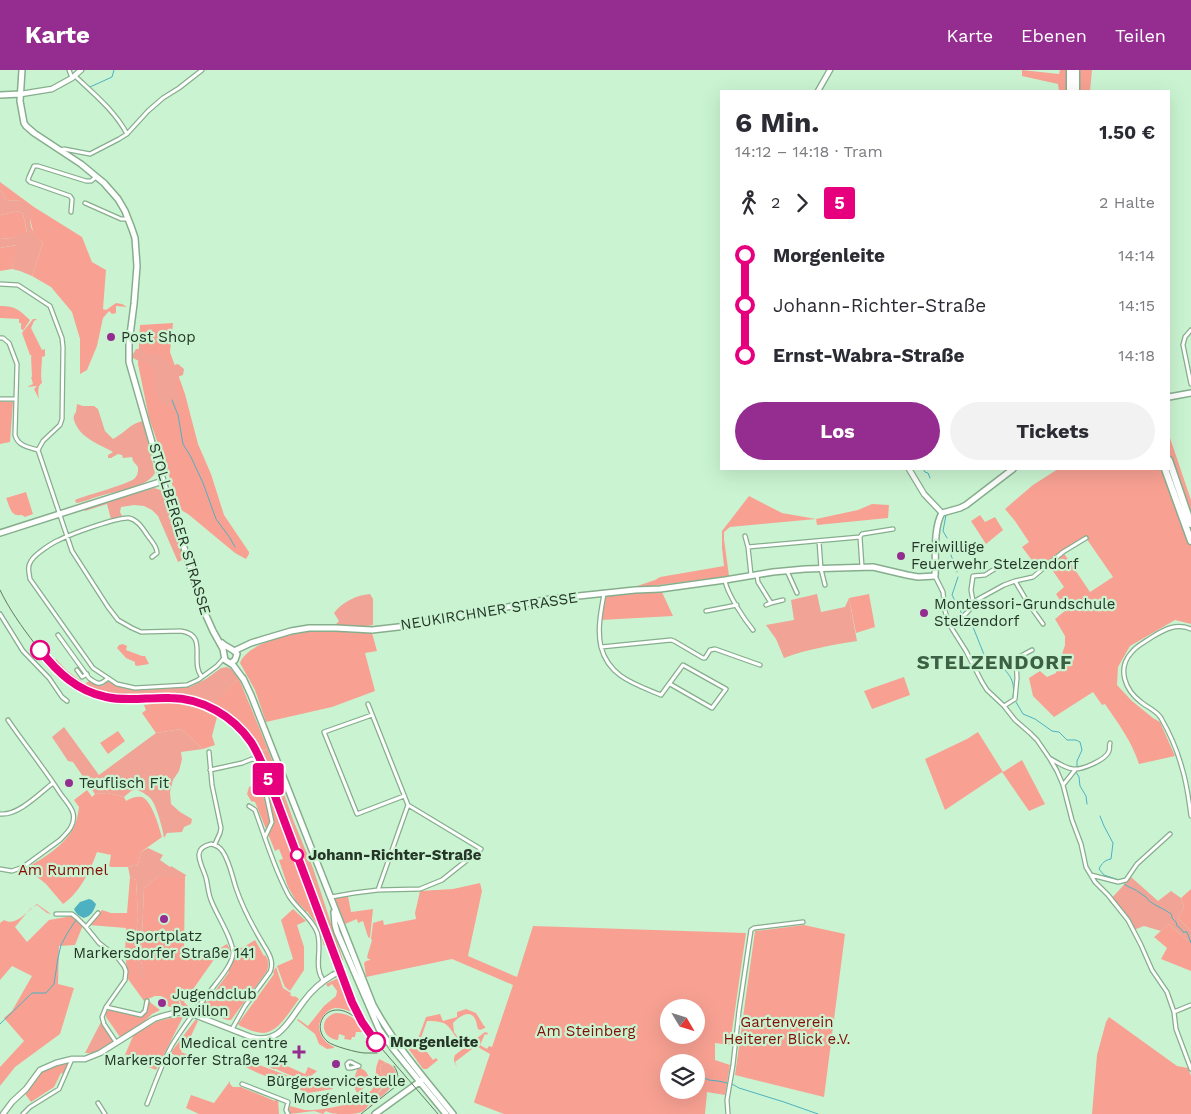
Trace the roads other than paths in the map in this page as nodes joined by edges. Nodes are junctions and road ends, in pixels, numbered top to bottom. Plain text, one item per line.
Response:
1 (22, 70) edge
2 (70, 70) edge
3 (81, 70) edge
4 (202, 70) edge
5 (830, 70) edge
6 (1070, 70) edge
7 (1076, 70) edge
8 (74, 77) junction
9 (819, 90) edge
10 (1070, 90) edge
11 (1076, 90) edge
12 (21, 94) junction
13 (0, 95) edge
14 (128, 134) junction
15 (60, 150) junction
16 (96, 176) junction
17 (85, 203) dead end
18 (71, 212) dead end
19 (129, 219) junction
20 (0, 284) edge
21 (1191, 330) edge
22 (0, 338) edge
23 (1191, 384) edge
24 (1191, 393) edge
25 (1170, 397) edge
26 (0, 399) edge
27 (15, 399) junction
28 (38, 450) junction
29 (1170, 463) edge
30 (911, 470) edge
31 (1012, 470) edge
32 (1165, 470) edge
33 (163, 481) junction
34 (942, 513) junction
35 (60, 514) junction
36 (1191, 524) edge
37 (893, 529) dead end
38 (0, 532) edge
39 (67, 536) junction
40 (746, 536) dead end
41 (860, 537) junction
42 (1086, 538) dead end
43 (820, 541) junction
44 (1191, 541) edge
45 (748, 547) junction
46 (152, 558) dead end
47 (1003, 563) dead end
48 (862, 567) junction
49 (821, 569) junction
50 (788, 571) junction
51 (757, 574) junction
52 (751, 576) junction
53 (935, 576) junction
54 (725, 580) junction
55 (1015, 581) junction
56 (825, 584) dead end
57 (604, 593) junction
58 (797, 593) dead end
59 (782, 600) dead end
60 (973, 602) junction
61 (737, 604) junction
62 (771, 604) junction
63 (766, 605) dead end
64 (706, 611) dead end
65 (0, 614) edge
66 (949, 624) junction
67 (1043, 624) dead end
68 (1191, 629) edge
69 (753, 630) dead end
70 (58, 635) dead end
71 (601, 646) junction
72 (1032, 650) dead end
73 (230, 656) junction
74 (760, 665) dead end
75 (77, 670) dead end
76 (86, 674) junction
77 (108, 678) junction
78 (202, 678) junction
79 (670, 684) junction
80 (67, 702) dead end
81 (368, 704) dead end
82 (1004, 706) junction
83 (372, 715) junction
84 (8, 720) dead end
85 (1110, 743) dead end
86 (209, 752) dead end
87 (1050, 759) junction
88 (1075, 769) junction
89 (210, 770) junction
90 (53, 783) junction
91 (1063, 785) junction
92 (404, 796) junction
93 (249, 806) dead end
94 (408, 806) junction
95 (0, 814) edge
96 (1191, 816) edge
97 (1170, 834) dead end
98 (264, 838) junction
99 (215, 844) junction
100 (0, 869) edge
101 (1090, 875) junction
102 (378, 890) junction
103 (332, 898) junction
104 (98, 912) dead end
105 (56, 914) dead end
106 (803, 922) dead end
107 (86, 927) junction
108 (355, 966) junction
109 (324, 980) junction
110 (147, 1001) dead end
111 (1191, 1005) edge
112 (106, 1006) junction
113 (1174, 1012) junction
114 (193, 1014) junction
115 (232, 1029) junction
116 (116, 1042) junction
117 (72, 1059) junction
118 (1191, 1069) edge
119 (422, 1080) junction
120 (242, 1084) dead end
121 (98, 1102) dead end
122 (147, 1104) dead end
123 (3, 1114) edge
124 (23, 1114) edge
125 (105, 1114) edge
126 (288, 1114) edge
127 (374, 1114) edge
128 (446, 1114) edge
129 (453, 1114) edge
130 (728, 1114) edge

1 - 12 main road
2 - 8 street
3 - 8 street
4 - 14 street
5 - 9 street
6 - 10 highway
7 - 11 highway
8 - 12 street
8 - 14 street
12 - 13 main road
12 - 15 main road, STOLLBERGER STRASSE
14 - 15 street
15 - 16 main road, STOLLBERGER STRASSE
16 - 18 street
16 - 19 main road, STOLLBERGER STRASSE
17 - 19 street
19 - 33 main road, STOLLBERGER STRASSE
20 - 28 street
21 - 23 street
22 - 27 street
24 - 25 main road
26 - 27 street
27 - 28 street
28 - 35 street
29 - 36 highway
30 - 34 street
31 - 34 main road
32 - 44 highway
33 - 35 main road
33 - 73 main road, STOLLBERGER STRASSE
34 - 53 main road
35 - 38 main road
35 - 39 street
37 - 41 street
39 - 46 street
39 - 77 street
39 - 78 street
40 - 45 street
41 - 43 street
41 - 48 street
42 - 55 street
43 - 45 street
43 - 49 street
45 - 52 street
47 - 60 street
48 - 49 main road, NEUKIRCHNER STRASSE
48 - 53 main road, NEUKIRCHNER STRASSE
49 - 50 main road, NEUKIRCHNER STRASSE
49 - 56 street
50 - 51 main road, NEUKIRCHNER STRASSE
50 - 58 street
51 - 52 main road, NEUKIRCHNER STRASSE
51 - 62 street
52 - 54 main road, NEUKIRCHNER STRASSE
53 - 66 street
54 - 57 main road, NEUKIRCHNER STRASSE
54 - 61 street
55 - 60 street
55 - 67 street
57 - 71 street
57 - 73 main road, NEUKIRCHNER STRASSE
59 - 62 street
60 - 66 street
61 - 64 street
61 - 69 street
62 - 63 street
65 - 80 street
66 - 82 street
68 - 96 street
70 - 76 street
71 - 74 street
71 - 79 street
72 - 82 street
73 - 78 street
73 - 103 main road, STOLLBERGER STRASSE
75 - 76 street
76 - 77 street
77 - 78 street
79 - 79 street
81 - 83 street
82 - 87 street
83 - 92 street
83 - 92 street
84 - 90 street
85 - 88 street
86 - 89 street
87 - 88 street
87 - 91 street
88 - 91 street
89 - 98 street
89 - 99 street
90 - 95 street
90 - 100 street
91 - 101 street
92 - 94 street
93 - 98 street
94 - 102 street
94 - 102 street
97 - 101 street
98 - 109 street
99 - 114 street
99 - 115 street
101 - 113 street
102 - 103 street
103 - 108 main road, STOLLBERGER STRASSE
104 - 107 street
105 - 107 street
106 - 130 street
107 - 112 street
108 - 109 street, bridge
108 - 119 main road, STOLLBERGER STRASSE
109 - 115 street
110 - 112 street
111 - 113 street
112 - 116 street
113 - 118 street
114 - 115 street
114 - 116 street
114 - 122 street
116 - 117 street
117 - 123 street
117 - 124 street
119 - 127 main road
119 - 128 main road, STOLLBERGER STRASSE
119 - 129 main road, STOLLBERGER STRASSE
120 - 126 street
121 - 125 street

